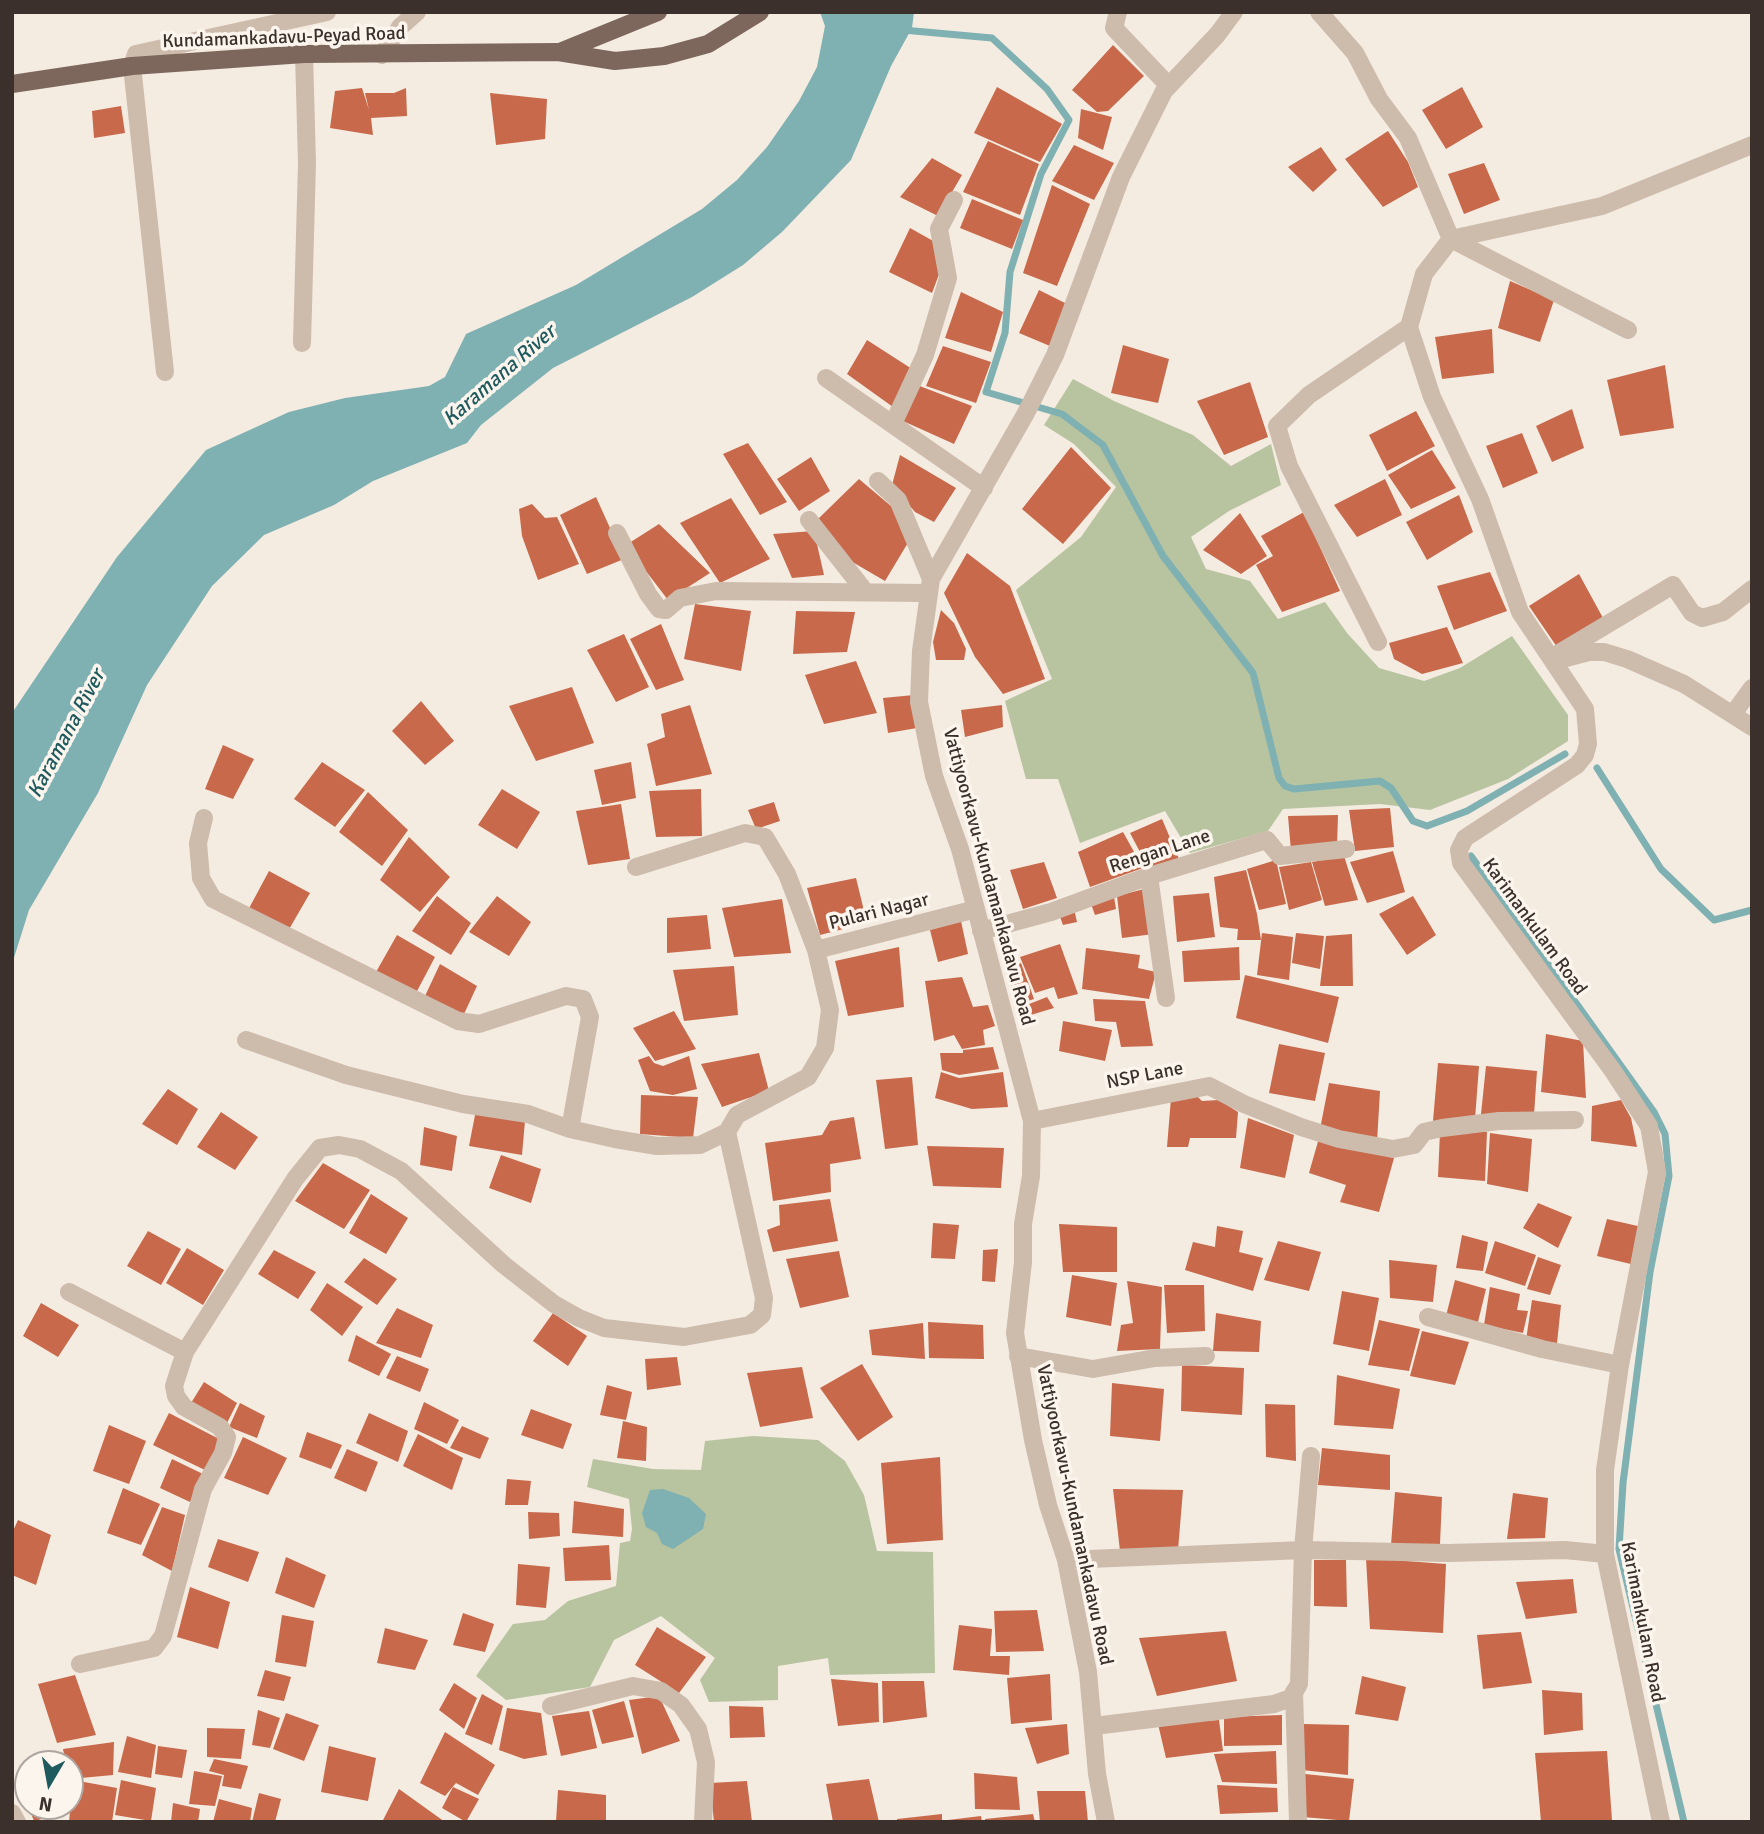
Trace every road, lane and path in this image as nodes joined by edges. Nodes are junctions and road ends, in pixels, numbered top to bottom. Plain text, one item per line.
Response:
1 (327, 12) edge
2 (417, 12) edge
3 (658, 12) edge
4 (760, 12) edge
5 (1118, 12) edge
6 (1234, 12) edge
7 (1319, 12) edge
8 (558, 52) junction
9 (304, 54) junction
10 (382, 55) junction
11 (132, 66) junction
12 (12, 84) edge
13 (1169, 86) junction
14 (1752, 145) edge
15 (954, 200) dead end
16 (1451, 239) junction
17 (1409, 327) junction
18 (1628, 330) dead end
19 (302, 343) dead end
20 (165, 372) dead end
21 (826, 378) dead end
22 (893, 424) junction
23 (878, 481) dead end
24 (984, 488) junction
25 (809, 520) dead end
26 (617, 533) dead end
27 (929, 586) junction
28 (1752, 589) edge
29 (864, 590) junction
30 (1378, 642) dead end
31 (1551, 658) junction
32 (1752, 688) edge
33 (1733, 714) junction
34 (1752, 727) edge
35 (204, 818) dead end
36 (1346, 849) dead end
37 (636, 867) dead end
38 (1149, 876) junction
39 (976, 909) junction
40 (981, 931) junction
41 (816, 950) junction
42 (1166, 998) dead end
43 (246, 1040) dead end
44 (1575, 1120) dead end
45 (1032, 1121) junction
46 (570, 1129) junction
47 (727, 1132) junction
48 (69, 1292) dead end
49 (1428, 1317) dead end
50 (185, 1352) junction
51 (1018, 1356) junction
52 (1206, 1356) dead end
53 (1619, 1364) junction
54 (1311, 1456) dead end
55 (1303, 1550) junction
56 (1605, 1554) junction
57 (1066, 1560) junction
58 (80, 1664) dead end
59 (1294, 1692) junction
60 (551, 1706) dead end
61 (1094, 1726) junction
62 (12, 1813) edge
63 (18, 1822) edge
64 (703, 1822) edge
65 (1105, 1822) edge
66 (1298, 1822) edge
67 (1661, 1822) edge

1 - 11 street
2 - 10 street
3 - 8 main road, Kundamankadavu-Peyad Road
4 - 8 main road, Kundamankadavu-Peyad Road
5 - 13 street
6 - 13 street, Vattiyoorkavu-Kundamankadavu Road
7 - 16 street
8 - 10 main road, Kundamankadavu-Peyad Road
9 - 10 main road, Kundamankadavu-Peyad Road
9 - 11 main road, Kundamankadavu-Peyad Road
9 - 19 street
11 - 12 main road, Kundamankadavu-Peyad Road
11 - 20 street
13 - 24 street, Vattiyoorkavu-Kundamankadavu Road
14 - 16 street
15 - 22 street
16 - 17 street
16 - 18 street
17 - 30 street
17 - 31 street, Karimankulam Road
21 - 22 street
22 - 24 street
23 - 27 street
24 - 27 street, Vattiyoorkavu-Kundamankadavu Road
25 - 29 street
26 - 29 street
27 - 29 street
27 - 39 street, Vattiyoorkavu-Kundamankadavu Road
28 - 31 street
31 - 33 street
31 - 53 street, Karimankulam Road
32 - 33 street
33 - 34 street
35 - 46 street
36 - 38 street, Rengan Lane
37 - 41 street
38 - 40 street, Rengan Lane
38 - 42 street
39 - 40 street, Vattiyoorkavu-Kundamankadavu Road
39 - 41 street, Pulari Nagar
40 - 45 street, Vattiyoorkavu-Kundamankadavu Road
41 - 47 street, Pulari Nagar
43 - 46 street
44 - 45 street, NSP Lane
45 - 51 street, Vattiyoorkavu-Kundamankadavu Road
46 - 47 street
47 - 50 street
48 - 50 street
49 - 53 street
50 - 58 street
51 - 52 street
51 - 57 street, Vattiyoorkavu-Kundamankadavu Road
53 - 56 street, Karimankulam Road
54 - 55 street
55 - 56 street
55 - 57 street
55 - 59 street
56 - 67 street, Karimankulam Road
57 - 61 street, Vattiyoorkavu-Kundamankadavu Road
59 - 61 street
59 - 66 street
60 - 64 street
61 - 65 street, Vattiyoorkavu-Kundamankadavu Road
62 - 63 street

